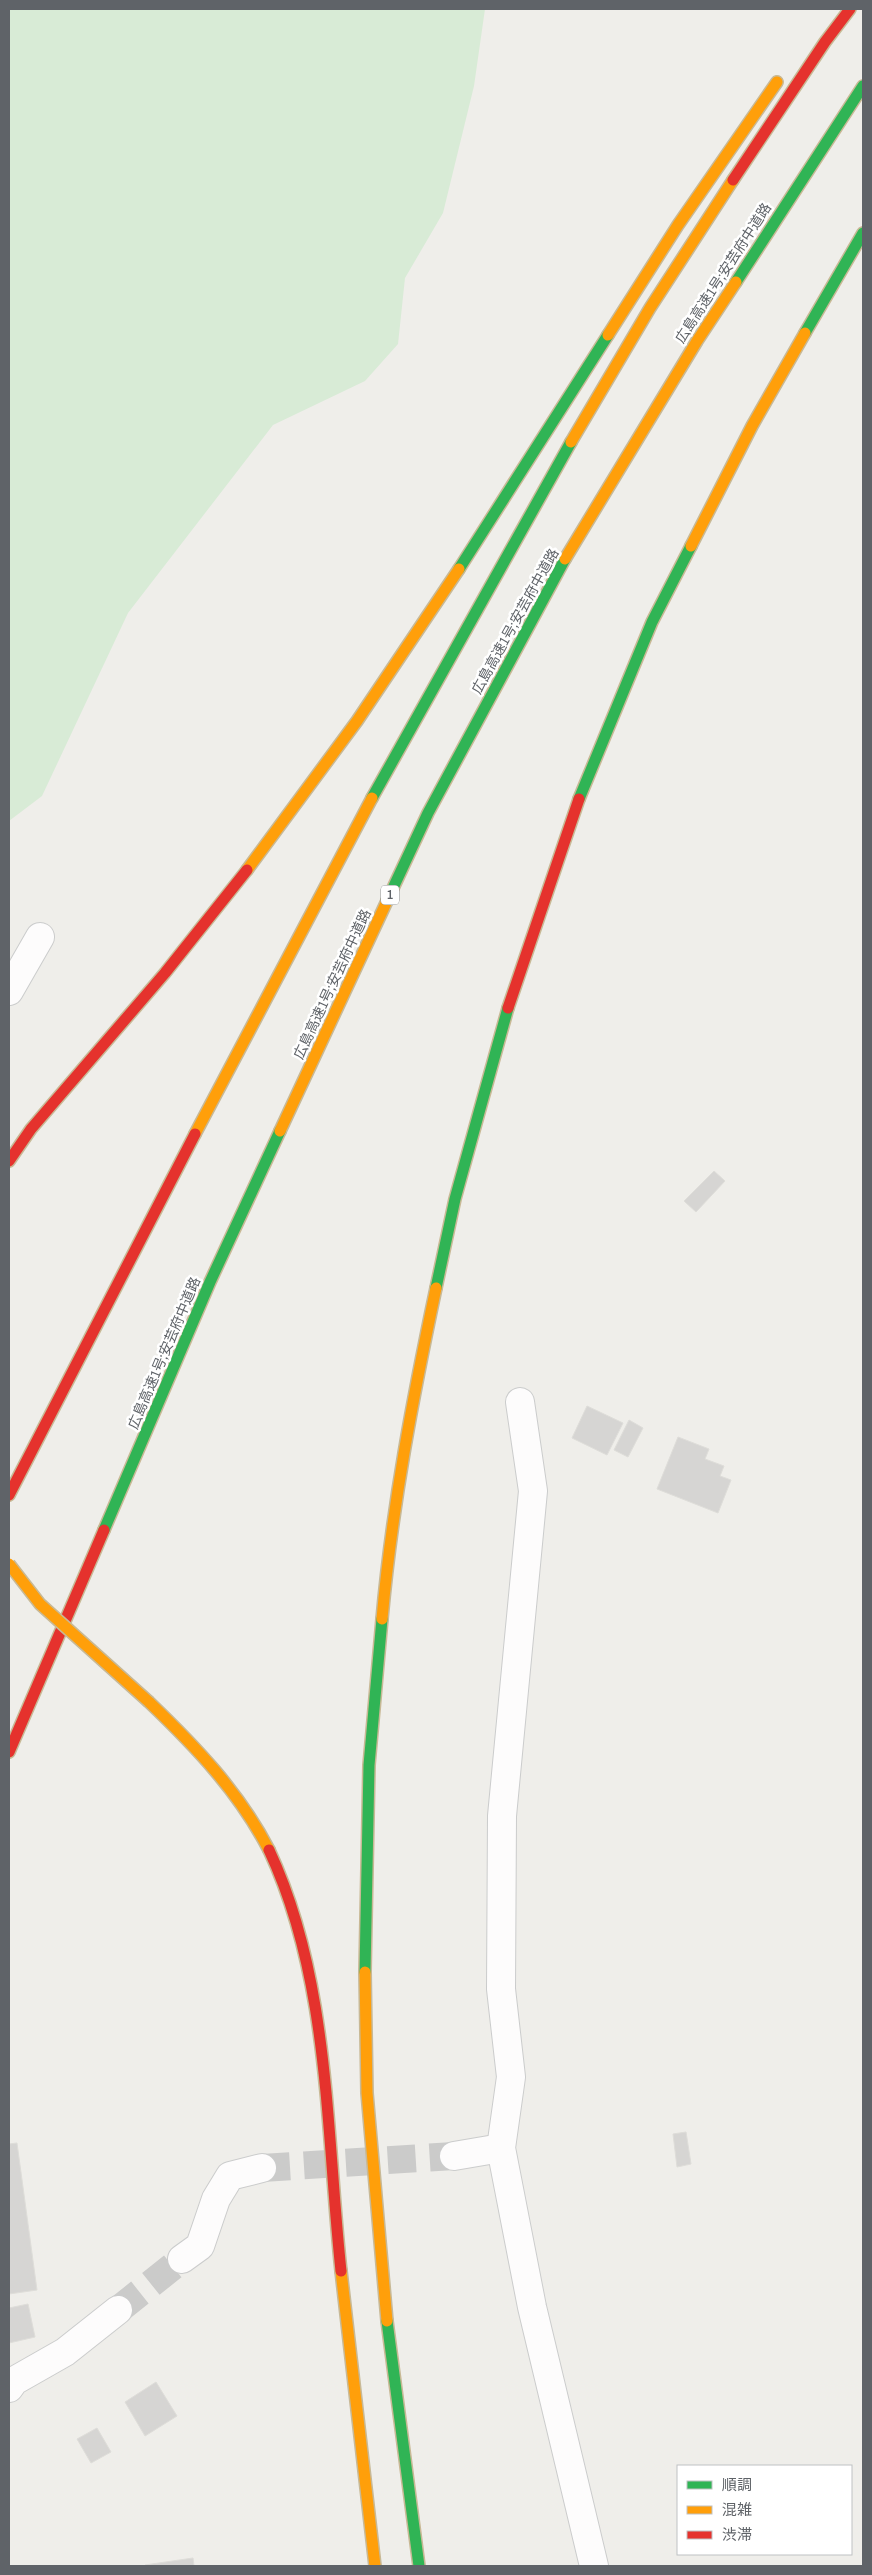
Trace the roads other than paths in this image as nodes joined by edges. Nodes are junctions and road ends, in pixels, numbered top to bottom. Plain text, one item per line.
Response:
1 (850, 9) edge
2 (784, 73) dead end
3 (863, 86) edge
4 (863, 233) edge
5 (40, 937) dead end
6 (9, 991) edge
7 (9, 1161) edge
8 (520, 1402) dead end
9 (9, 1495) edge
10 (9, 1564) edge
11 (9, 1752) edge
12 (501, 2148) junction
13 (454, 2156) tunnel mouth
14 (262, 2168) tunnel mouth
15 (182, 2259) tunnel mouth
16 (118, 2310) tunnel mouth
17 (9, 2388) edge
18 (375, 2566) edge
19 (419, 2566) edge
20 (594, 2566) edge

1 - 9 highway
2 - 7 highway
3 - 11 highway, 広島高速1号;安芸府中道路 / 1
4 - 19 highway
5 - 6 street
8 - 12 street
10 - 18 highway, bridge
12 - 13 street
12 - 20 street
14 - 15 street
16 - 17 street

